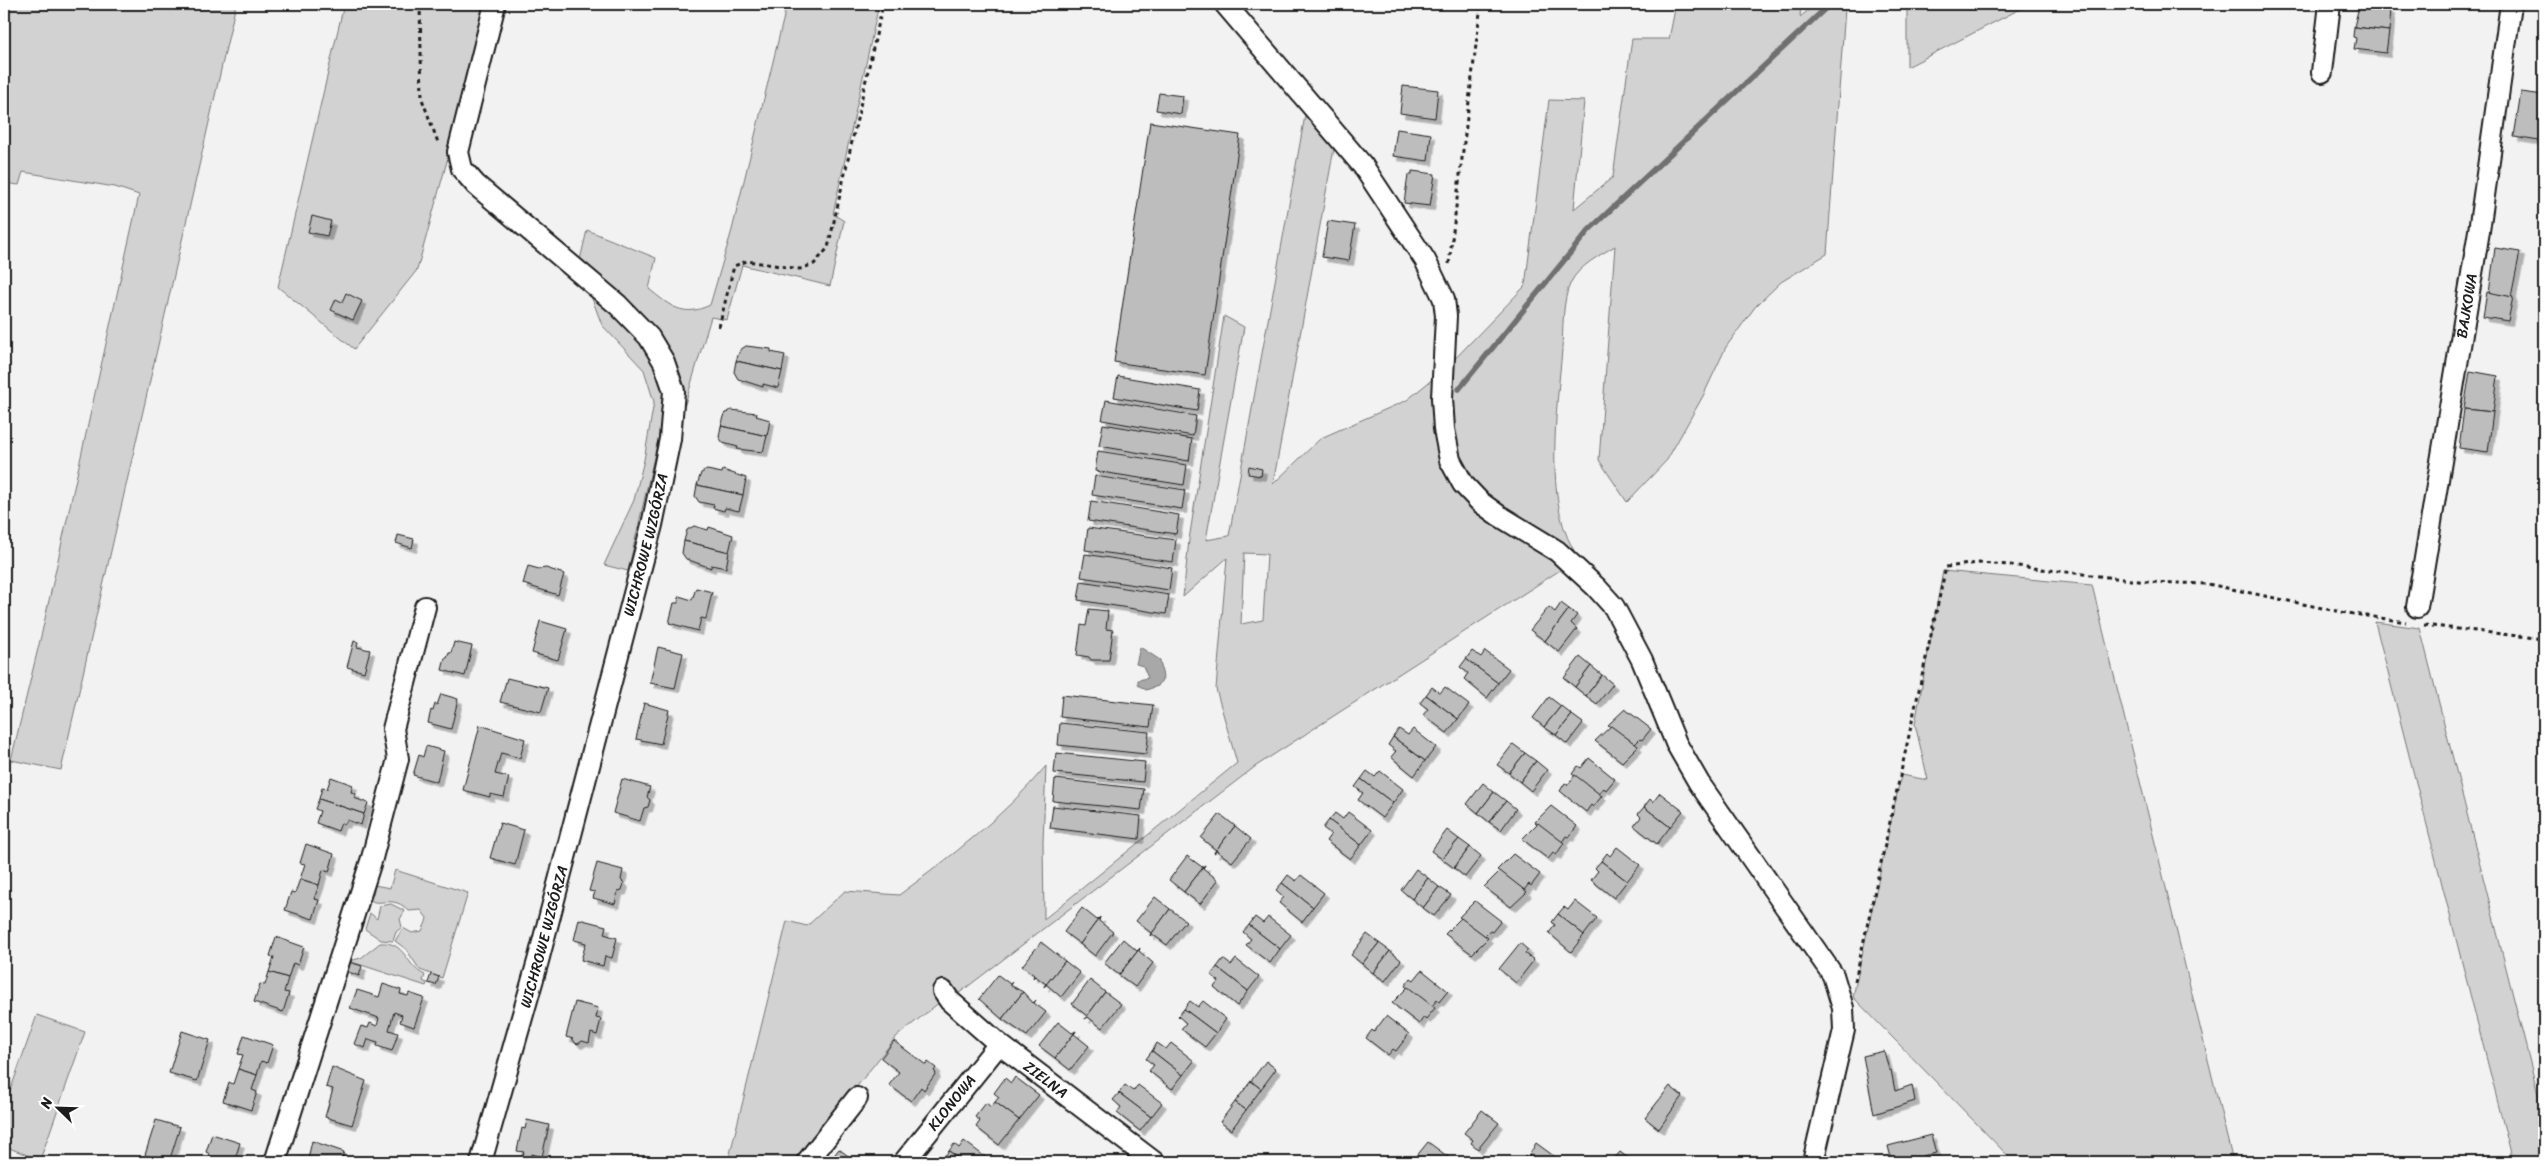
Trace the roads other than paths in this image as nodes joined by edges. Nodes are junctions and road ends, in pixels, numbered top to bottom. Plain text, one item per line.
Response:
1 (495, 4) edge
2 (1225, 4) edge
3 (2330, 4) edge
4 (2511, 4) edge
5 (2322, 72) dead end
6 (425, 607) dead end
7 (2413, 618) road end
8 (943, 991) dead end
9 (999, 1044) junction
10 (857, 1098) dead end
11 (275, 1162) edge
12 (481, 1162) edge
13 (806, 1162) edge
14 (904, 1162) edge
15 (1154, 1162) edge
16 (1813, 1162) edge

1 - 12 street, WICHROWE WZGÓRZA
2 - 16 street
3 - 5 street
4 - 7 street, BAJKOWA
6 - 11 street
8 - 9 street, ZIELNA
9 - 14 street, KLONOWA
9 - 15 street, ZIELNA
10 - 13 street

